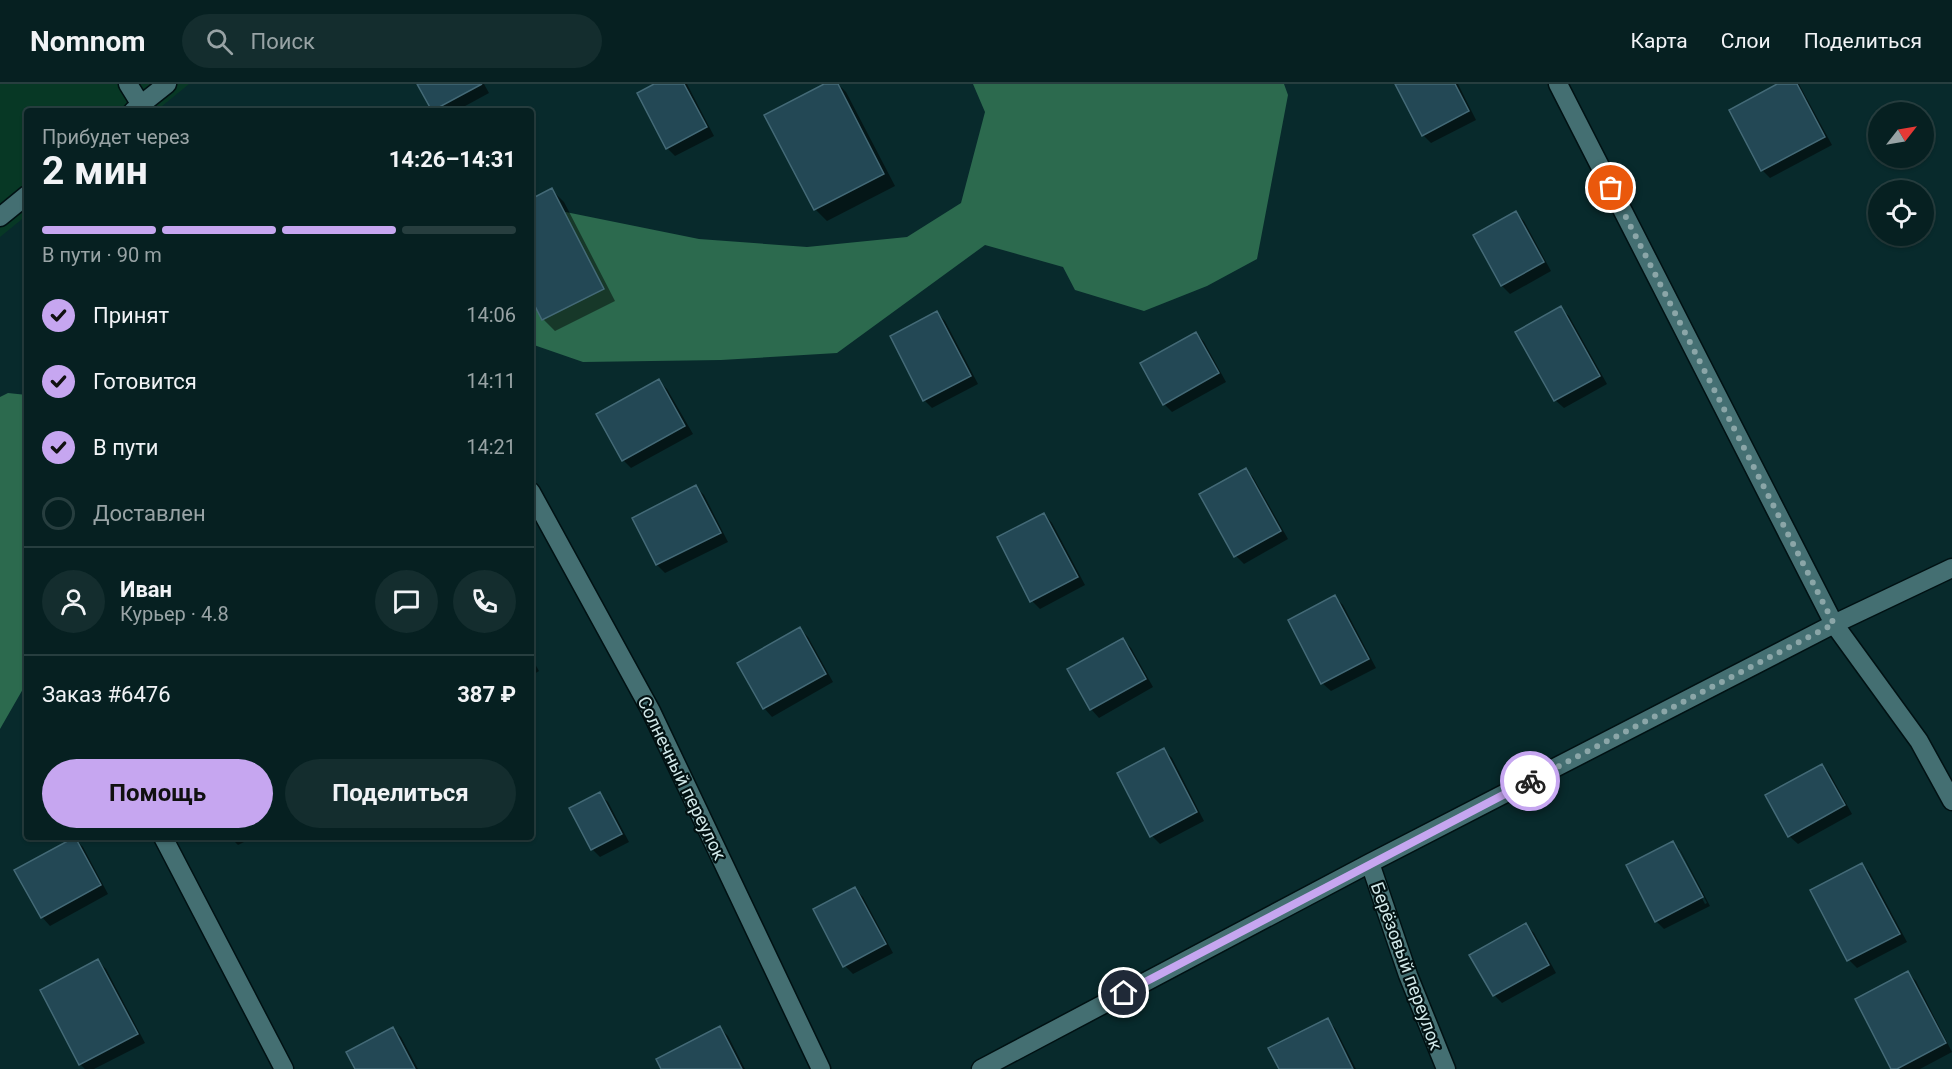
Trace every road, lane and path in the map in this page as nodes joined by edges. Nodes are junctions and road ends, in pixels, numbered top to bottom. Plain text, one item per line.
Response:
1 (128, 84) edge
2 (167, 84) edge
3 (1558, 84) edge
4 (137, 108) edge
5 (24, 197) edge
6 (0, 217) edge
7 (534, 497) edge
8 (1952, 568) edge
9 (1834, 624) junction
10 (1952, 801) edge
11 (165, 840) edge
12 (1370, 863) junction
13 (284, 1069) edge
14 (821, 1069) edge
15 (981, 1069) edge
16 (1446, 1069) edge

1 - 4 street
2 - 4 street
3 - 9 street
5 - 6 street
7 - 14 street, Солнечный переулок
8 - 9 street
9 - 10 street
9 - 12 street
11 - 13 street
12 - 15 street
12 - 16 street, Берёзовый переулок

